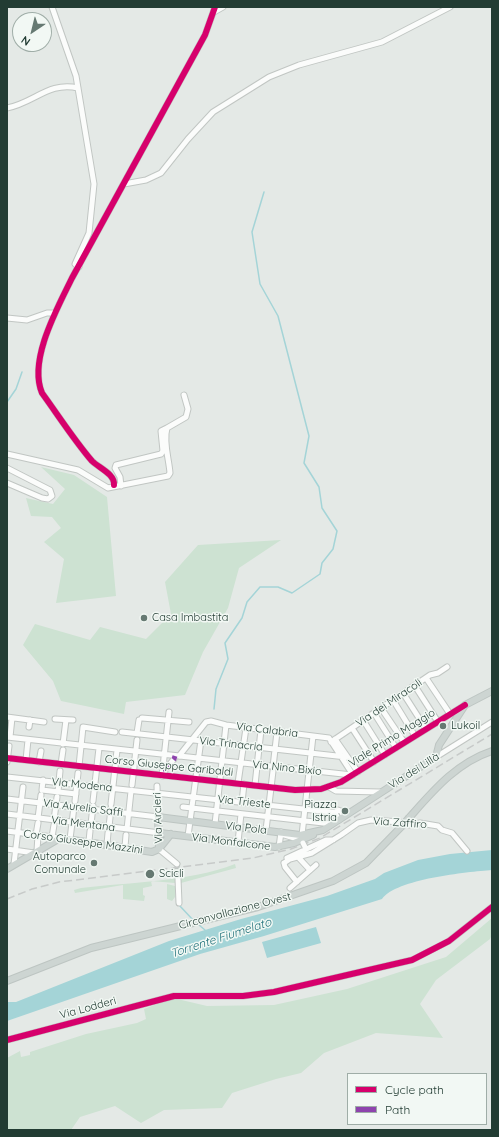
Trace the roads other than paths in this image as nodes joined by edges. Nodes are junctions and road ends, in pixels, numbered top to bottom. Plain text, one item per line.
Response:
1 (52, 7) edge
2 (223, 7) edge
3 (450, 7) edge
4 (215, 10) edge
5 (78, 88) junction
6 (7, 108) edge
7 (124, 184) junction
8 (77, 266) junction
9 (55, 313) junction
10 (7, 318) edge
11 (184, 395) dead end
12 (164, 440) junction
13 (7, 454) edge
14 (7, 468) edge
15 (7, 483) edge
16 (114, 485) junction
17 (121, 486) junction
18 (447, 667) dead end
19 (426, 678) junction
20 (414, 686) junction
21 (492, 690) edge
22 (403, 693) junction
23 (393, 700) junction
24 (465, 705) junction
25 (381, 708) junction
26 (169, 712) dead end
27 (374, 713) junction
28 (450, 714) junction
29 (9, 718) edge
30 (55, 719) dead end
31 (30, 720) junction
32 (66, 720) junction
33 (73, 720) dead end
34 (168, 720) junction
35 (363, 720) junction
36 (44, 722) dead end
37 (188, 722) dead end
38 (438, 722) junction
39 (492, 722) edge
40 (226, 725) junction
41 (29, 727) dead end
42 (246, 728) junction
43 (352, 728) junction
44 (426, 729) junction
45 (261, 730) junction
46 (115, 732) dead end
47 (122, 732) dead end
48 (277, 732) junction
49 (137, 734) junction
50 (313, 736) junction
51 (415, 736) junction
52 (8, 737) edge
53 (166, 737) junction
54 (28, 740) junction
55 (137, 740) dead end
56 (193, 740) junction
57 (200, 740) junction
58 (332, 740) junction
59 (42, 741) junction
60 (404, 742) junction
61 (224, 743) junction
62 (63, 744) junction
63 (243, 745) junction
64 (9, 746) dead end
65 (81, 746) junction
66 (260, 746) junction
67 (98, 748) junction
68 (276, 748) junction
69 (396, 748) junction
70 (62, 750) dead end
71 (117, 750) junction
72 (492, 751) edge
73 (135, 752) junction
74 (312, 753) junction
75 (164, 755) junction
76 (385, 755) junction
77 (177, 756) junction
78 (340, 756) junction
79 (346, 757) junction
80 (436, 757) junction
81 (7, 758) edge
82 (198, 758) junction
83 (26, 760) junction
84 (221, 761) junction
85 (7, 762) edge
86 (39, 762) junction
87 (374, 762) junction
88 (241, 763) junction
89 (61, 764) junction
90 (257, 765) junction
91 (79, 766) junction
92 (97, 769) junction
93 (163, 769) junction
94 (273, 769) junction
95 (115, 770) junction
96 (60, 771) dead end
97 (310, 771) junction
98 (133, 772) junction
99 (358, 772) junction
100 (78, 773) dead end
101 (353, 775) junction
102 (7, 776) edge
103 (162, 776) junction
104 (23, 778) junction
105 (195, 779) junction
106 (43, 780) junction
107 (219, 781) junction
108 (59, 782) junction
109 (238, 783) junction
110 (77, 784) junction
111 (244, 784) junction
112 (255, 785) junction
113 (157, 786) dead end
114 (95, 787) junction
115 (271, 787) junction
116 (329, 787) junction
117 (113, 788) junction
118 (132, 788) junction
119 (307, 789) junction
120 (380, 792) junction
121 (42, 793) junction
122 (76, 794) junction
123 (158, 794) junction
124 (58, 795) junction
125 (193, 797) junction
126 (7, 799) edge
127 (21, 800) junction
128 (218, 800) junction
129 (75, 801) dead end
130 (242, 802) junction
131 (40, 803) junction
132 (56, 804) junction
133 (269, 805) junction
134 (93, 806) junction
135 (74, 807) junction
136 (111, 807) junction
137 (183, 807) dead end
138 (192, 808) junction
139 (305, 809) junction
140 (217, 811) junction
141 (7, 814) edge
142 (129, 814) junction
143 (241, 814) junction
144 (19, 816) junction
145 (158, 817) junction
146 (268, 817) junction
147 (342, 818) junction
148 (38, 821) junction
149 (190, 821) junction
150 (303, 821) junction
151 (72, 822) junction
152 (54, 823) junction
153 (91, 824) junction
154 (215, 824) junction
155 (332, 824) junction
156 (109, 827) junction
157 (240, 827) junction
158 (127, 829) junction
159 (266, 830) junction
160 (7, 831) edge
161 (90, 831) dead end
162 (18, 832) junction
163 (108, 833) dead end
164 (160, 833) junction
165 (281, 833) junction
166 (171, 834) junction
167 (37, 835) junction
168 (126, 835) dead end
169 (188, 836) junction
170 (52, 837) junction
171 (60, 838) junction
172 (70, 839) junction
173 (334, 840) junction
174 (88, 841) junction
175 (238, 842) junction
176 (304, 843) junction
177 (106, 844) junction
178 (125, 847) junction
179 (279, 847) junction
180 (159, 849) junction
181 (7, 850) edge
182 (16, 850) junction
183 (35, 852) junction
184 (467, 852) dead end
185 (298, 857) junction
186 (284, 863) junction
187 (14, 864) junction
188 (178, 864) dead end
189 (316, 865) dead end
190 (7, 868) edge
191 (310, 870) junction
192 (178, 879) tunnel mouth
193 (297, 882) junction
194 (290, 888) dead end
195 (179, 902) dead end
196 (492, 907) edge
197 (7, 981) edge
198 (7, 1040) edge

1 - 5 street
2 - 4 street
3 - 7 street
4 - 7 street
5 - 6 street
5 - 8 street
7 - 8 street
8 - 9 street
9 - 10 street
9 - 16 street
11 - 12 street
12 - 17 street
12 - 17 street
13 - 16 street
14 - 15 street
16 - 17 street
18 - 19 street, Via dei Miracoli
19 - 20 street, Via dei Miracoli
19 - 28 street
20 - 22 street, Via dei Miracoli
20 - 38 street
21 - 24 main road, Viale Primo Maggio
22 - 23 street, Via dei Miracoli
22 - 44 street
23 - 25 street, Via dei Miracoli
23 - 51 street
24 - 28 street, Viale Primo Maggio
24 - 80 main road
25 - 27 street, Via dei Miracoli
25 - 60 street
26 - 34 street
27 - 35 street, Via dei Miracoli
27 - 69 street
28 - 38 street, Viale Primo Maggio
29 - 31 street
29 - 52 street
30 - 32 street
31 - 36 street
31 - 41 street
32 - 33 street
32 - 62 street
34 - 37 street
34 - 49 street
34 - 53 street
35 - 43 street, Via dei Miracoli
35 - 76 street
38 - 44 street, Viale Primo Maggio
39 - 80 street, Via dei Lillà
40 - 42 street, Via Calabria
40 - 56 street, Via Calabria
40 - 61 street
42 - 45 street, Via Calabria
42 - 63 street
43 - 58 street, Via dei Miracoli
43 - 87 street
44 - 51 street, Viale Primo Maggio
45 - 48 street, Via Calabria
45 - 66 street
46 - 65 street
47 - 49 street, Via Trinacria
48 - 50 street, Via Calabria
48 - 68 street
49 - 53 street, Via Trinacria
50 - 58 street, Via Calabria
50 - 74 street
51 - 60 street, Viale Primo Maggio
52 - 54 street, Via Nino Bixio
53 - 56 street, Via Trinacria
53 - 75 street
54 - 59 street, Via Nino Bixio
54 - 83 street
55 - 73 street
56 - 57 street, Via Trinacria
56 - 77 street
57 - 61 street, Via Trinacria
57 - 82 street
58 - 78 street
58 - 79 street
59 - 62 street, Via Nino Bixio
59 - 86 street
60 - 69 street, Viale Primo Maggio
61 - 63 street, Via Trinacria
61 - 84 street
62 - 65 street, Via Nino Bixio
63 - 66 street, Via Trinacria
63 - 88 street
64 - 81 street
65 - 67 street, Via Nino Bixio
65 - 91 street
66 - 68 street, Via Trinacria
66 - 90 street
67 - 71 street, Via Nino Bixio
67 - 92 street
68 - 74 street, Via Trinacria
68 - 94 street
69 - 76 street, Viale Primo Maggio
70 - 89 street
71 - 73 street, Via Nino Bixio
71 - 95 street
72 - 197 main road, Circonvallazione Ovest, bridge
73 - 75 street, Via Nino Bixio
73 - 98 street
74 - 78 street, Via Trinacria
74 - 97 street
75 - 77 street, Via Nino Bixio
75 - 93 street
76 - 87 street, Viale Primo Maggio
77 - 82 street, Via Nino Bixio
77 - 93 street
78 - 79 street, Via Trinacria
78 - 101 street
79 - 99 street
80 - 120 main road, Via dei Lillà
81 - 83 street, Corso Giuseppe Garibaldi
81 - 85 street
82 - 84 street, Via Nino Bixio
82 - 105 street
83 - 86 street, Corso Giuseppe Garibaldi
84 - 88 street, Via Nino Bixio
84 - 107 street
86 - 89 street, Corso Giuseppe Garibaldi
87 - 99 street, Viale Primo Maggio
88 - 90 street, Via Nino Bixio
88 - 109 street
89 - 91 street, Corso Giuseppe Garibaldi
90 - 94 street, Via Nino Bixio
90 - 112 street
91 - 92 street, Corso Giuseppe Garibaldi
92 - 95 street, Corso Giuseppe Garibaldi
92 - 114 street
93 - 103 street
94 - 97 street, Via Nino Bixio
94 - 115 street
95 - 98 street, Corso Giuseppe Garibaldi
95 - 117 street
96 - 108 street
97 - 101 street, Via Nino Bixio
97 - 119 street
98 - 103 street, Corso Giuseppe Garibaldi
98 - 118 street
99 - 101 street, Viale Primo Maggio
100 - 110 street
101 - 116 street, Viale Primo Maggio
102 - 104 street, Via Modena
103 - 105 street, Corso Giuseppe Garibaldi
104 - 106 street, Via Modena
104 - 127 street
105 - 107 street, Corso Giuseppe Garibaldi
105 - 125 street
106 - 108 street, Via Modena
106 - 121 street
107 - 109 street, Corso Giuseppe Garibaldi
107 - 128 street
108 - 110 street, Via Modena
108 - 124 street
109 - 111 street, Corso Giuseppe Garibaldi
110 - 114 street, Via Modena
110 - 122 street
111 - 112 street, Corso Giuseppe Garibaldi
111 - 130 street
112 - 115 street, Corso Giuseppe Garibaldi
113 - 123 street, Via Arcieri
114 - 117 street, Via Modena
114 - 134 street
115 - 119 street, Corso Giuseppe Garibaldi
115 - 133 street
116 - 119 street, Corso Giuseppe Garibaldi
116 - 120 street, Via dei Lillà
117 - 118 street, Via Modena
117 - 136 street
118 - 123 street, Via Modena
118 - 142 street
119 - 139 street
120 - 147 main road, Via Pola
121 - 124 street
121 - 131 street
122 - 124 street
122 - 129 street
123 - 125 street, Via Trieste
123 - 145 street, Via Arcieri
124 - 132 street
125 - 128 street, Via Trieste
125 - 138 street
126 - 127 street, Via Aurelio Saffi
127 - 131 street, Via Aurelio Saffi
127 - 144 street
128 - 130 street, Via Trieste
128 - 140 street
130 - 133 street, Via Trieste
131 - 132 street, Via Aurelio Saffi
131 - 148 street
132 - 135 street, Via Aurelio Saffi
132 - 152 street
133 - 139 street, Via Trieste
133 - 146 street
134 - 135 street, Via Aurelio Saffi
134 - 136 street, Via Aurelio Saffi
134 - 153 street
135 - 151 street
136 - 142 street, Via Aurelio Saffi
136 - 156 street
137 - 138 street
138 - 140 street
138 - 149 street
139 - 147 street, Via Trieste
139 - 150 street
140 - 143 street
140 - 154 street
141 - 144 street, Via Mentana
142 - 145 street, Via Aurelio Saffi
142 - 158 street
143 - 146 street
143 - 157 street
144 - 148 street, Via Mentana
144 - 162 street
145 - 149 main road, Via Pola
145 - 164 main road, Via Arcieri
146 - 150 street
146 - 159 street
147 - 155 main road, Via Pola
148 - 152 street, Via Mentana
148 - 167 street
149 - 154 main road, Via Pola
149 - 169 street
150 - 155 street
150 - 176 street
151 - 152 street, Via Mentana
151 - 153 street, Via Mentana
151 - 172 street
152 - 170 street
153 - 156 street, Via Mentana
154 - 157 main road, Via Pola
155 - 176 main road, Via Pola
156 - 158 street, Via Mentana
157 - 159 main road, Via Pola
157 - 175 street
158 - 164 street, Via Mentana
159 - 165 main road, Via Pola
160 - 162 street, Corso Giuseppe Mazzini
161 - 174 street
162 - 167 street, Corso Giuseppe Mazzini
162 - 182 street
163 - 177 street
164 - 166 main road, Via Monfalcone
164 - 180 main road, Via Arcieri
165 - 176 main road, Via Pola
165 - 179 street
166 - 169 main road, Via Monfalcone
166 - 180 main road
167 - 170 street, Corso Giuseppe Mazzini
167 - 183 street
168 - 178 street
169 - 175 main road, Via Monfalcone
170 - 171 street, Corso Giuseppe Mazzini
171 - 172 main road, Corso Giuseppe Mazzini
171 - 183 main road
172 - 174 main road, Corso Giuseppe Mazzini
173 - 176 street
173 - 184 street, Via Zaffiro
173 - 185 street, Via Zaffiro
174 - 177 main road, Corso Giuseppe Mazzini
175 - 179 main road, Via Monfalcone
176 - 179 main road, Via Monfalcone
176 - 186 street
177 - 178 main road, Corso Giuseppe Mazzini
178 - 180 main road, Corso Giuseppe Mazzini
180 - 188 street, Via Arcieri
181 - 182 street
182 - 183 street
182 - 187 street
183 - 187 main road
185 - 186 street, Via Zaffiro
185 - 191 street
186 - 193 street
187 - 190 main road
189 - 191 street
191 - 193 street
192 - 195 street
193 - 194 street
196 - 198 street, Via Lodderi

